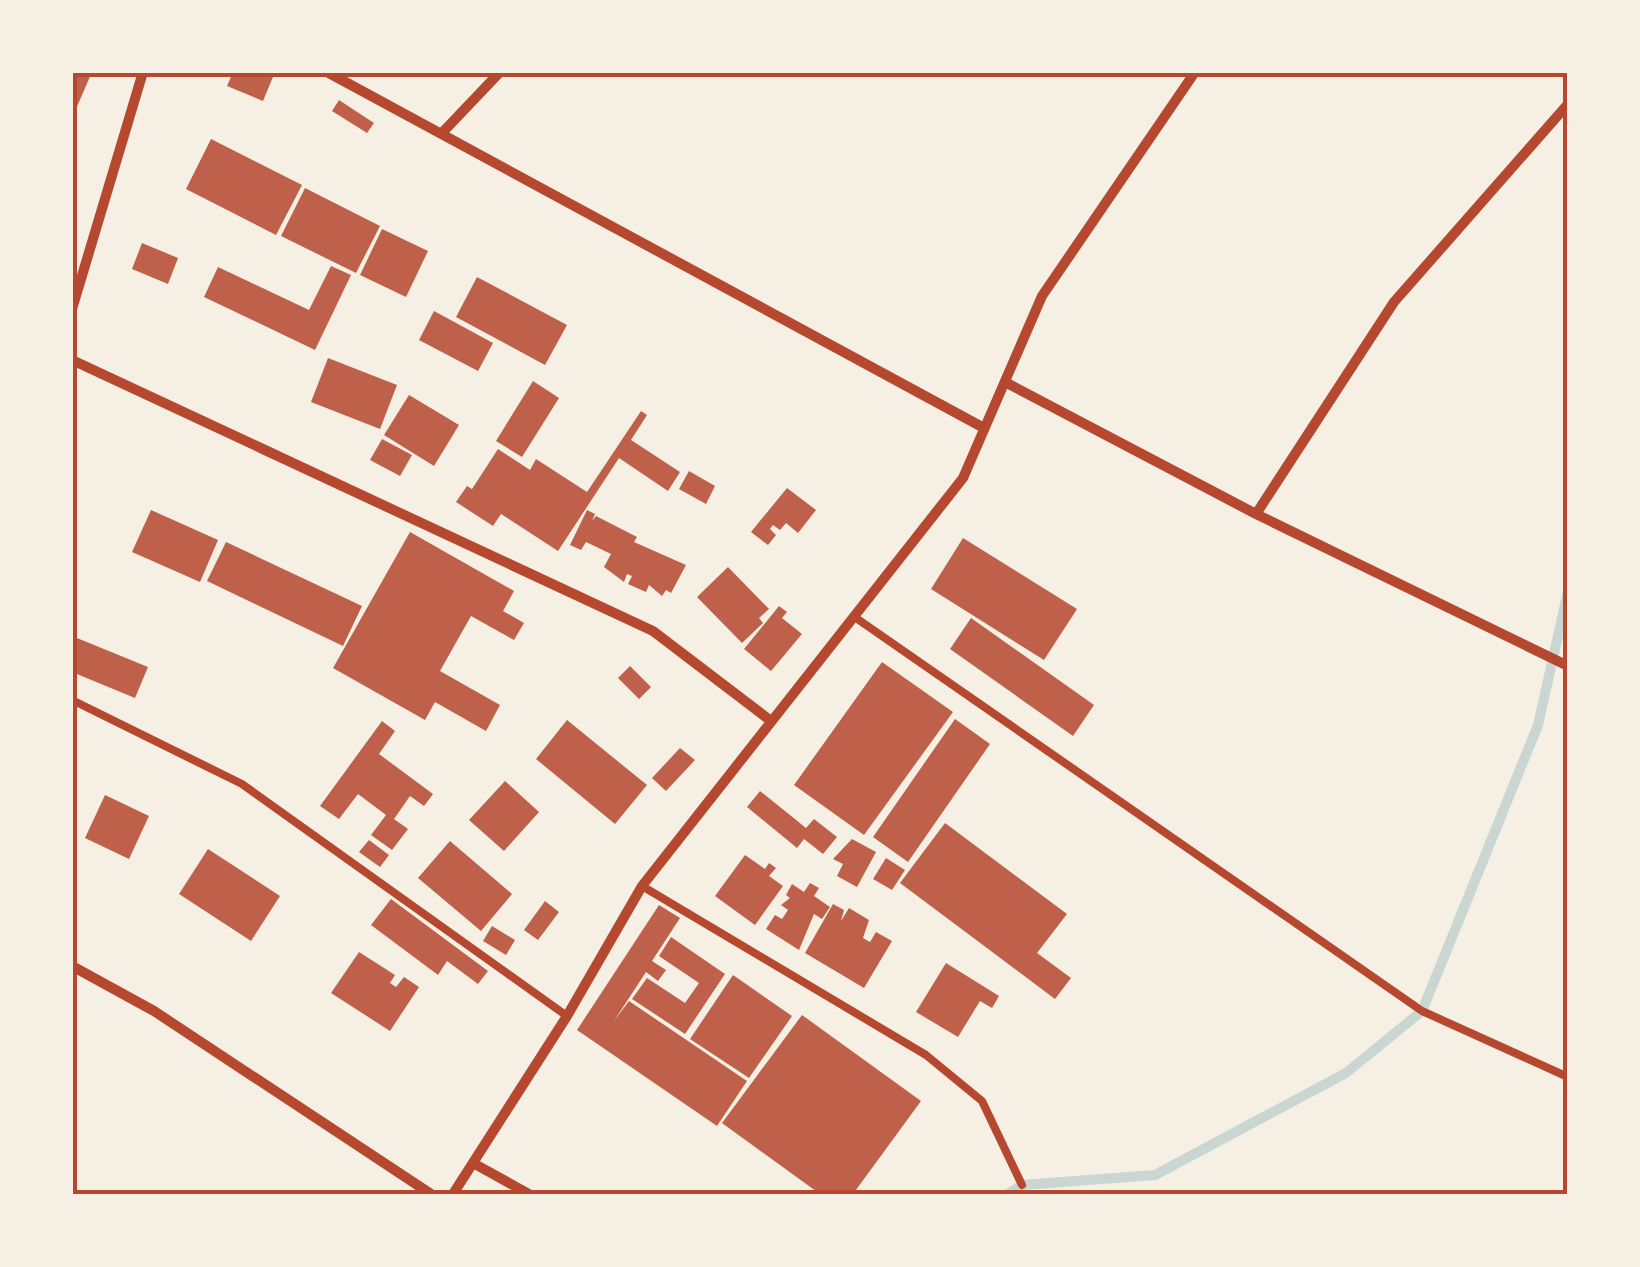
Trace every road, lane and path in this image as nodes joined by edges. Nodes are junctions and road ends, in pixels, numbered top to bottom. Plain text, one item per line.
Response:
1 (143, 72) edge
2 (327, 72) edge
3 (500, 72) edge
4 (1195, 72) edge
5 (1568, 104) edge
6 (442, 134) junction
7 (72, 310) edge
8 (72, 360) edge
9 (1004, 382) junction
10 (984, 428) junction
11 (1256, 514) junction
12 (856, 618) junction
13 (1568, 666) edge
14 (72, 700) edge
15 (771, 721) junction
16 (642, 886) junction
17 (72, 966) edge
18 (567, 1016) junction
19 (1568, 1077) edge
20 (473, 1163) junction
21 (1022, 1185) dead end
22 (430, 1194) edge
23 (453, 1194) edge
24 (529, 1194) edge

1 - 7 street
2 - 6 street
3 - 6 street
4 - 9 street
5 - 11 street
6 - 10 street
8 - 15 street
9 - 10 street
9 - 11 street
10 - 12 street
11 - 13 street
12 - 15 street
12 - 19 lane
14 - 18 lane
15 - 16 street
16 - 18 street
16 - 21 lane
17 - 22 street
18 - 20 street
20 - 23 street
20 - 24 street

